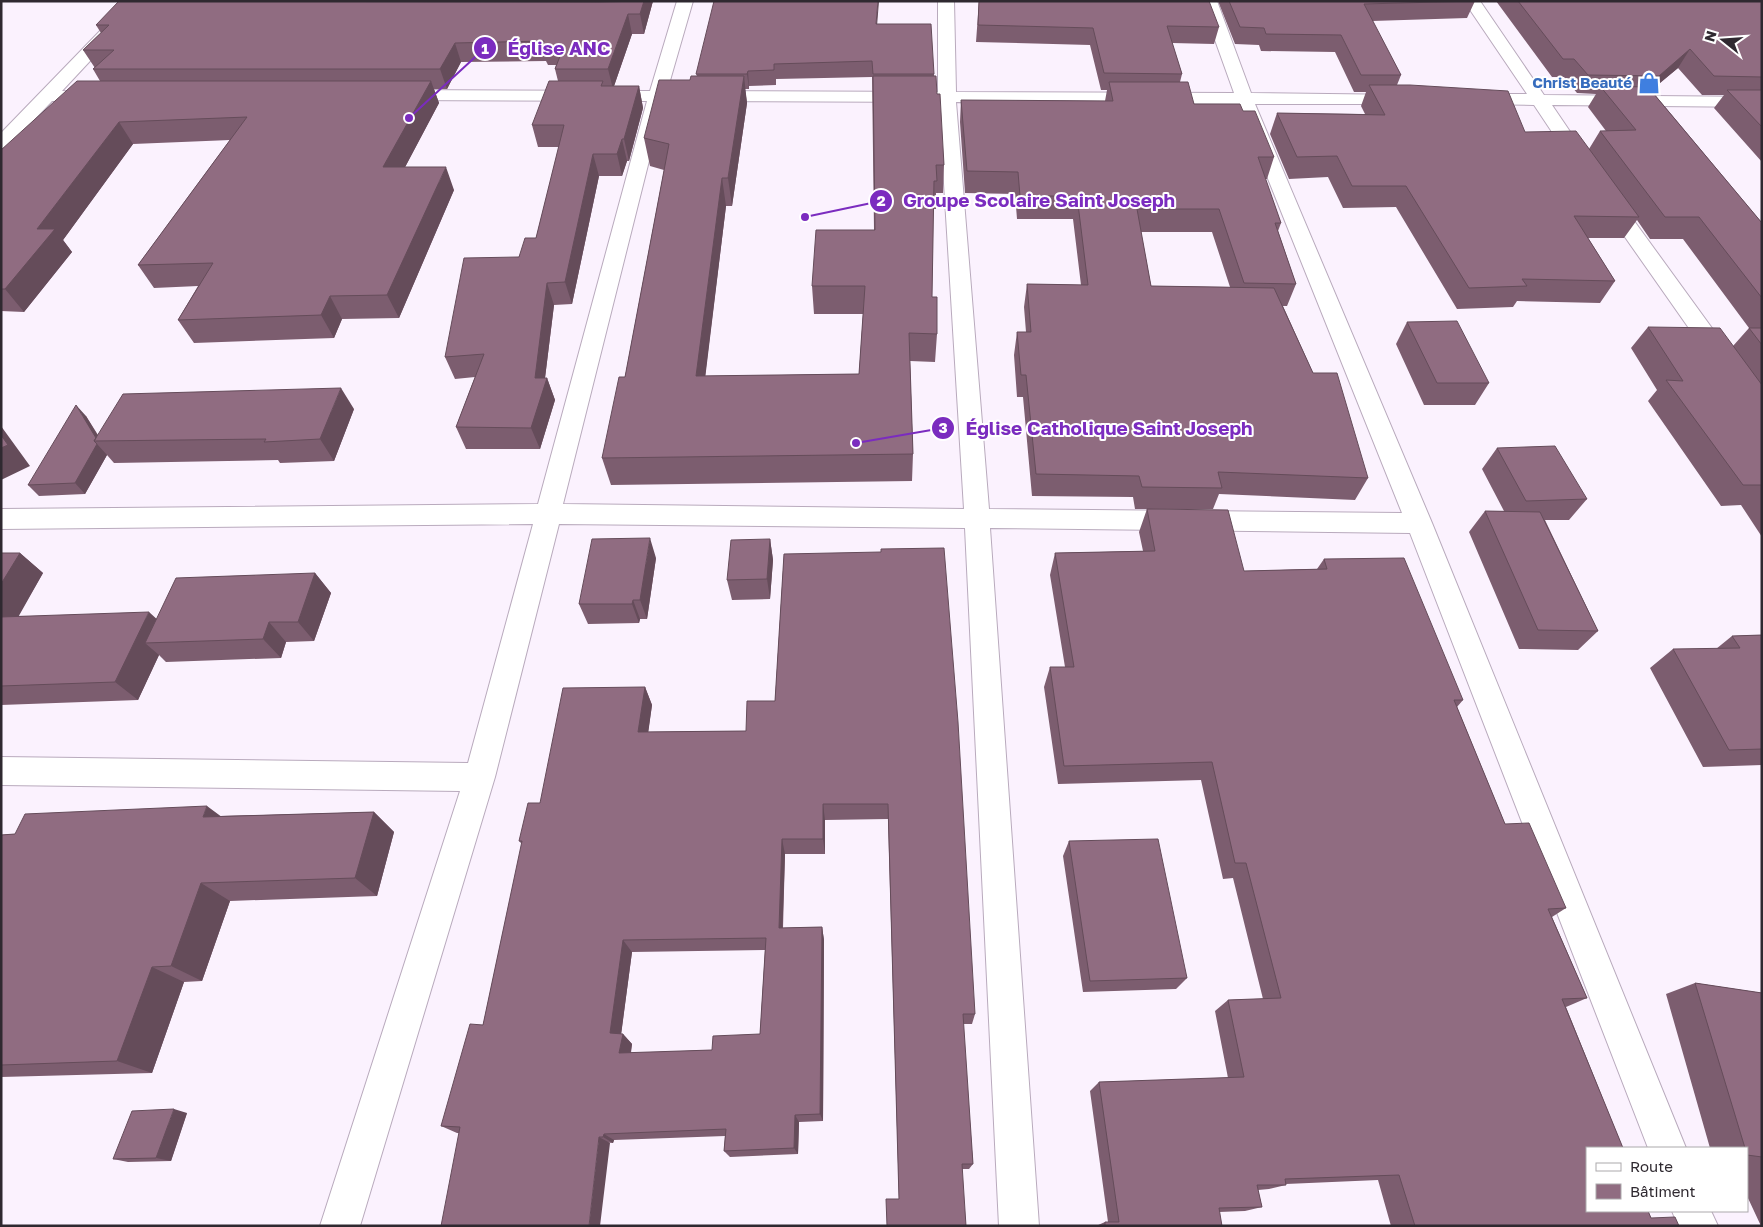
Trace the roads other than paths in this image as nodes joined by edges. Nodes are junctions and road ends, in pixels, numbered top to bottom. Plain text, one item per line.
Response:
1 (138, 1) edge
2 (685, 1) edge
3 (946, 1) edge
4 (1209, 1) edge
5 (1472, 1) edge
6 (658, 95) junction
7 (47, 96) junction
8 (116, 96) edge
9 (382, 96) edge
10 (1244, 97) junction
11 (947, 98) junction
12 (1420, 99) edge
13 (1460, 99) edge
14 (1538, 100) junction
15 (1762, 102) edge
16 (1, 144) edge
17 (1590, 172) edge
18 (1601, 189) edge
19 (1762, 415) edge
20 (548, 514) junction
21 (1, 519) edge
22 (977, 519) junction
23 (1419, 523) junction
24 (1, 771) edge
25 (480, 778) junction
26 (1667, 1147) edge
27 (1692, 1212) edge
28 (340, 1226) edge
29 (1019, 1226) edge
30 (1698, 1226) edge

1 - 7 street
2 - 6 street
3 - 11 street
4 - 10 street
5 - 14 street
6 - 9 street
6 - 11 street
6 - 20 street
7 - 8 street
7 - 16 street
10 - 11 street
10 - 12 street
10 - 23 street
11 - 22 street
13 - 14 street
14 - 15 street
14 - 17 street
18 - 19 street
20 - 21 street
20 - 22 street
20 - 25 street
22 - 23 street
22 - 29 street
23 - 26 street
24 - 25 street
25 - 28 street
27 - 30 street

